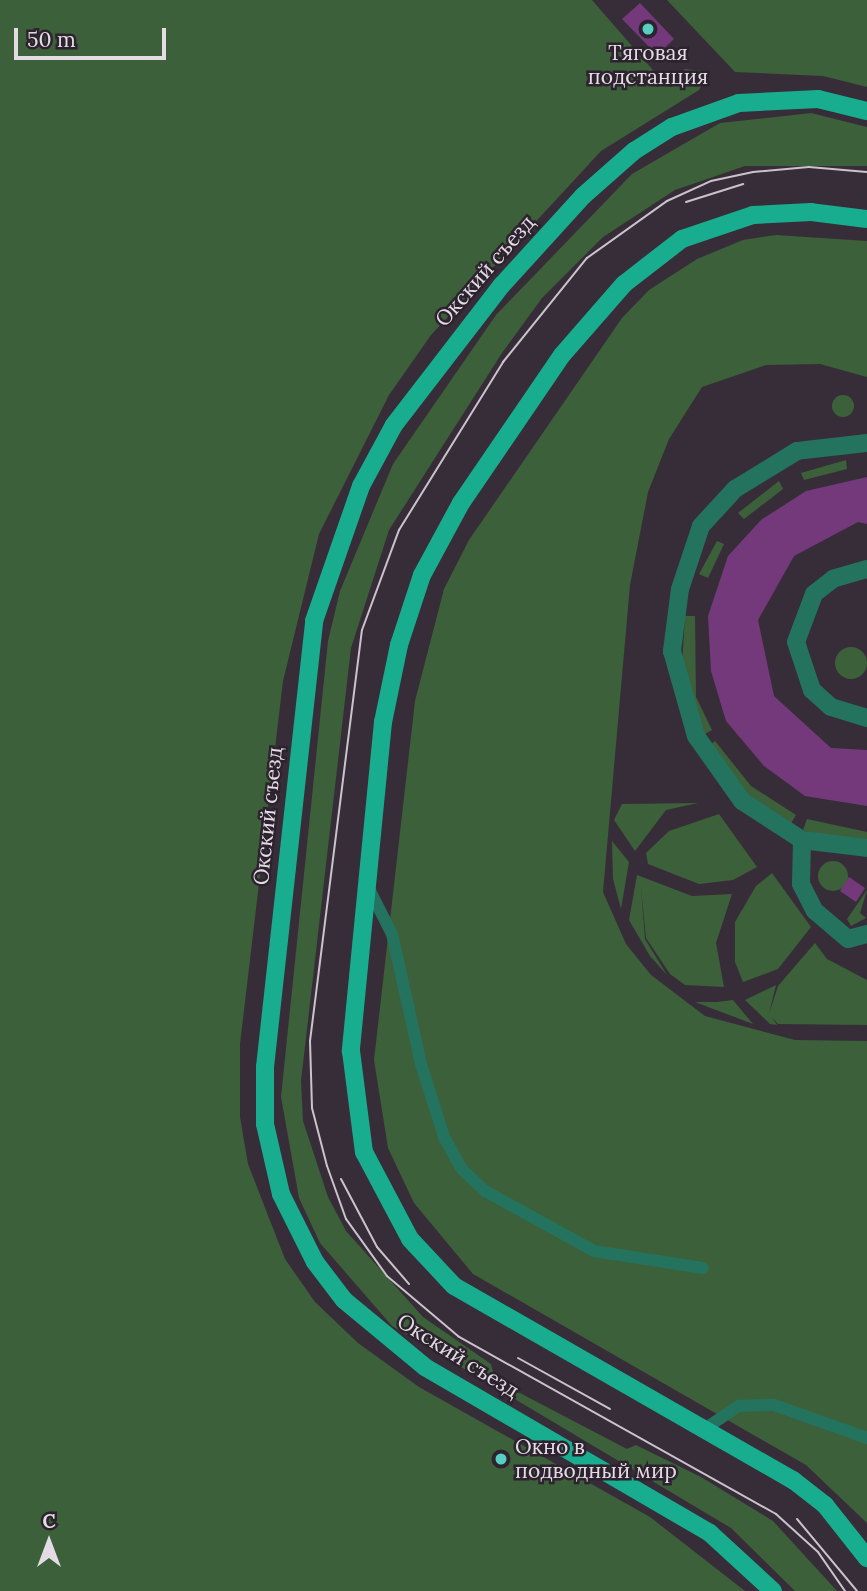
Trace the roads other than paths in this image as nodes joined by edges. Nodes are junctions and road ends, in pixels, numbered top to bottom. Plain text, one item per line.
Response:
1 (867, 111) edge
2 (867, 219) edge
3 (867, 443) edge
4 (867, 569) edge
5 (867, 718) edge
6 (802, 840) junction
7 (867, 848) edge
8 (367, 885) junction
9 (867, 934) edge
10 (703, 1268) dead end
11 (706, 1429) junction
12 (867, 1438) edge
13 (867, 1558) edge
14 (773, 1591) edge

1 - 14 main road, Окский съезд
2 - 8 main road
3 - 6 street
4 - 5 street
6 - 7 street
6 - 9 street
8 - 10 lane
8 - 11 main road
11 - 12 lane
11 - 13 main road

